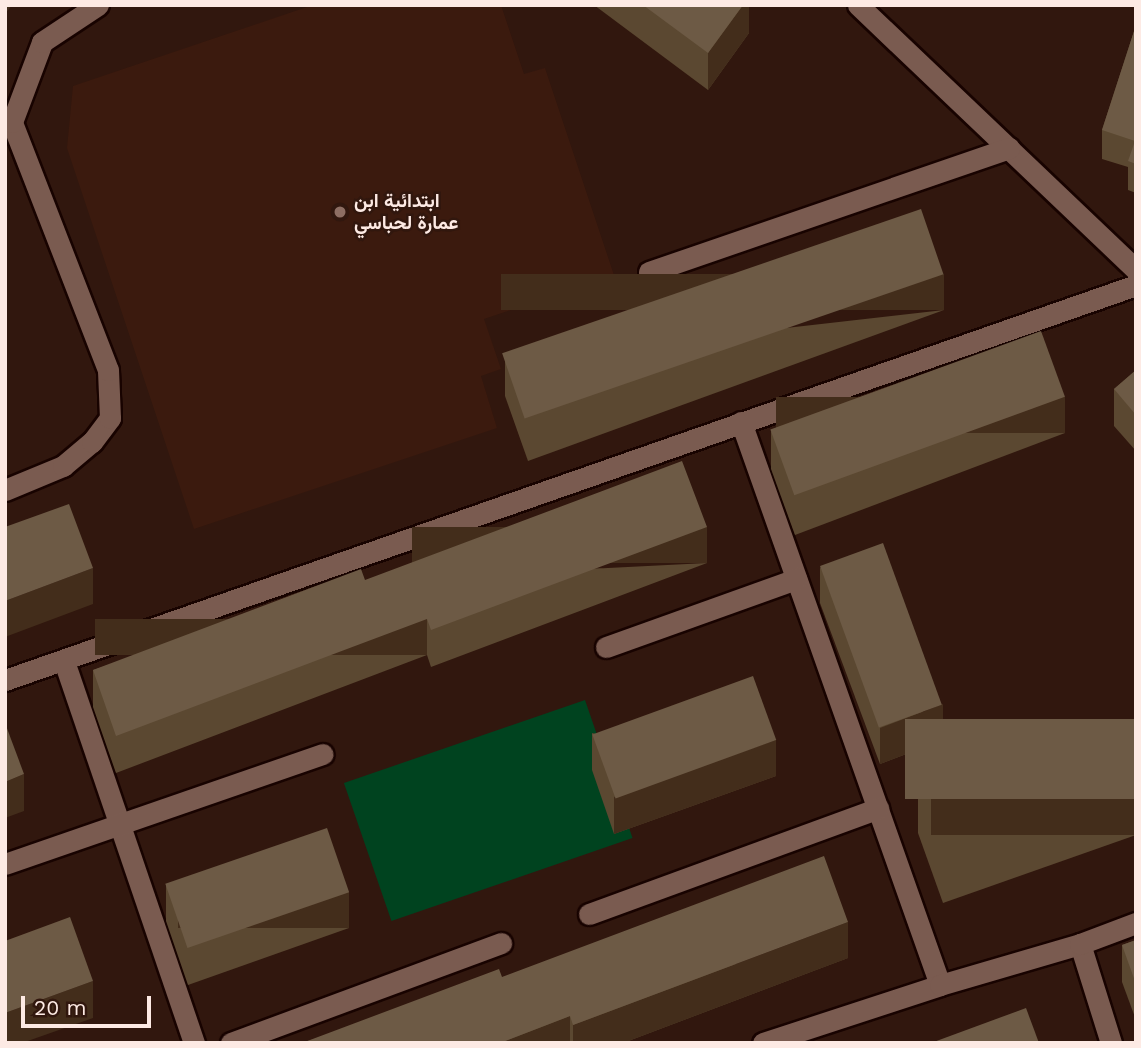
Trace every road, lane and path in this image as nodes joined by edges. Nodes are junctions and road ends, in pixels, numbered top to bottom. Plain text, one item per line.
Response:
1 (98, 5) edge
2 (858, 5) edge
3 (8, 130) edge
4 (1009, 148) junction
5 (1136, 270) edge
6 (649, 272) dead end
7 (1136, 285) edge
8 (741, 422) junction
9 (5, 490) edge
10 (796, 579) junction
11 (606, 647) dead end
12 (64, 662) junction
13 (5, 680) edge
14 (323, 754) dead end
15 (878, 808) junction
16 (119, 822) junction
17 (5, 864) edge
18 (589, 914) dead end
19 (1136, 923) edge
20 (501, 943) dead end
21 (1080, 944) junction
22 (940, 985) junction
23 (194, 1043) edge
24 (231, 1043) edge
25 (763, 1043) edge
26 (1111, 1043) edge

1 - 3 street
2 - 4 street
3 - 9 street
4 - 5 street
4 - 6 street
7 - 8 street
8 - 10 street
8 - 12 street
10 - 11 street
10 - 15 street
12 - 13 street
12 - 16 street
14 - 16 street
15 - 18 street
15 - 22 street
16 - 17 street
16 - 23 street
19 - 21 street
20 - 24 street
21 - 22 street
21 - 26 street
22 - 25 street

